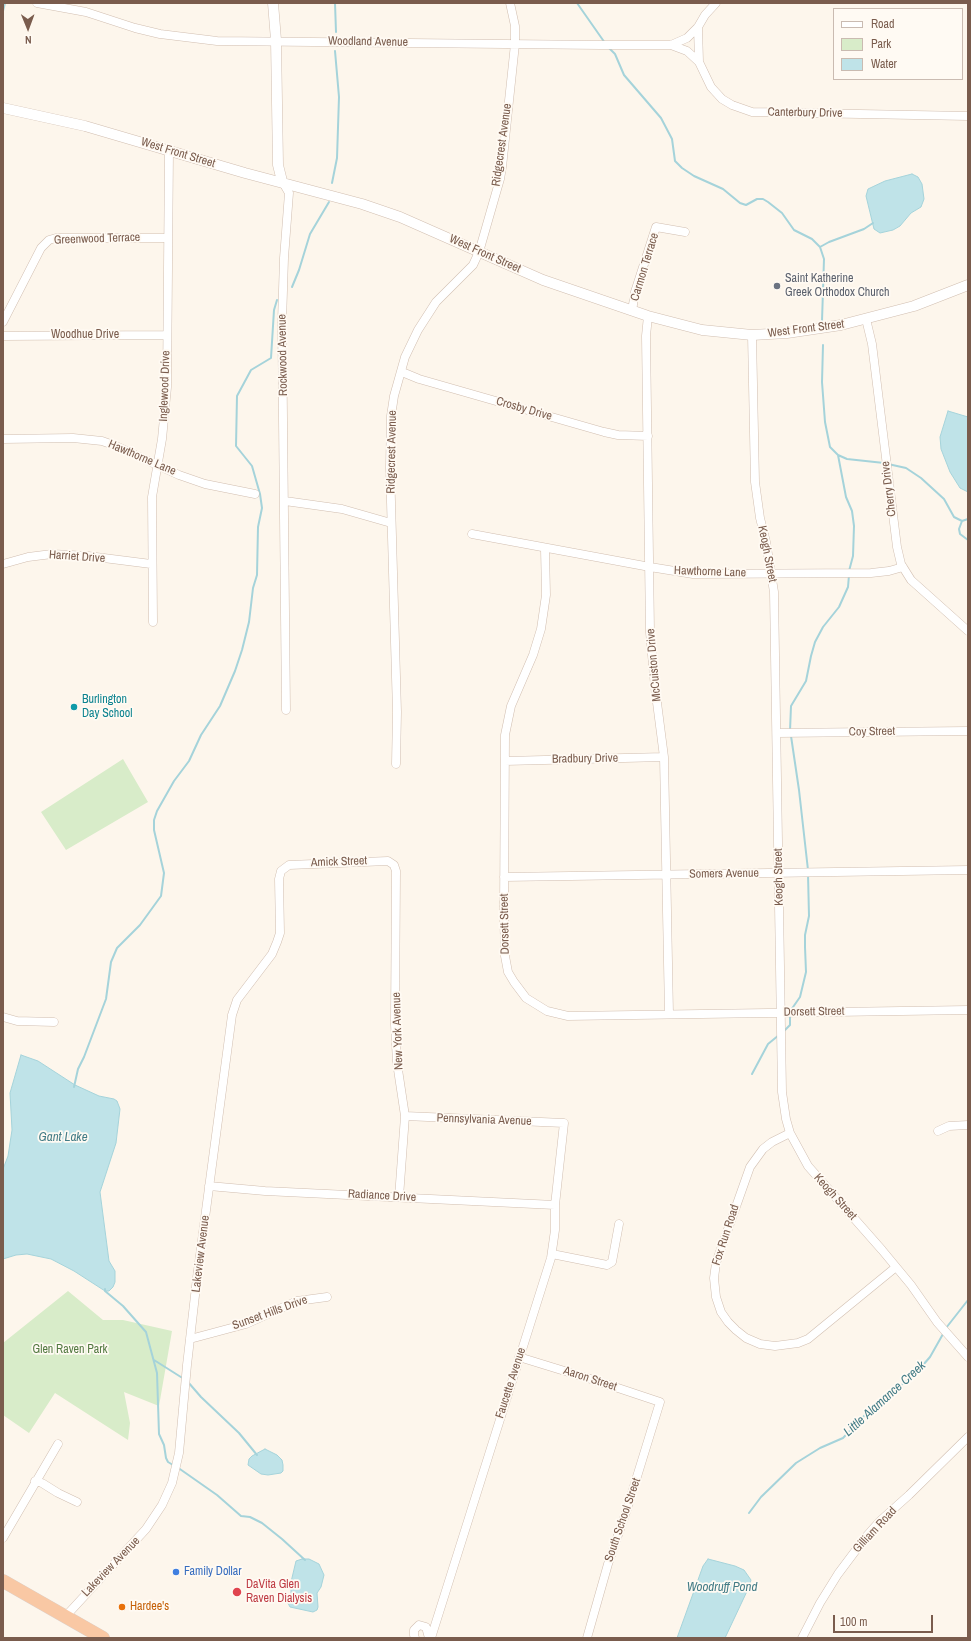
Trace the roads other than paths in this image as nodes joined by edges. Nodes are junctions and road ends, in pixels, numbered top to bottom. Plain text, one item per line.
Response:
1 (37, 3) edge
2 (273, 3) edge
3 (510, 3) edge
4 (716, 3) edge
5 (698, 27) junction
6 (276, 40) junction
7 (515, 44) junction
8 (671, 45) junction
9 (699, 62) junction
10 (3, 108) edge
11 (968, 116) edge
12 (169, 150) junction
13 (282, 181) junction
14 (685, 232) dead end
15 (168, 238) junction
16 (479, 252) junction
17 (968, 284) edge
18 (632, 311) junction
19 (648, 316) junction
20 (866, 320) junction
21 (3, 322) edge
22 (167, 335) junction
23 (752, 335) junction
24 (3, 336) edge
25 (402, 372) junction
26 (648, 436) junction
27 (3, 439) edge
28 (157, 465) junction
29 (255, 494) dead end
30 (285, 501) junction
31 (391, 523) junction
32 (472, 534) dead end
33 (545, 548) junction
34 (3, 564) edge
35 (151, 564) junction
36 (904, 567) junction
37 (650, 568) junction
38 (772, 573) junction
39 (153, 622) dead end
40 (968, 631) edge
41 (286, 710) dead end
42 (968, 731) edge
43 (777, 733) junction
44 (664, 757) junction
45 (505, 760) junction
46 (396, 764) dead end
47 (394, 865) joint
48 (284, 867) joint
49 (968, 870) edge
50 (779, 873) junction
51 (666, 874) junction
52 (504, 876) junction
53 (968, 1010) edge
54 (781, 1012) junction
55 (668, 1014) junction
56 (3, 1017) edge
57 (54, 1022) dead end
58 (405, 1116) junction
59 (564, 1123) joint
60 (968, 1125) edge
61 (938, 1131) dead end
62 (790, 1133) junction
63 (209, 1186) junction
64 (400, 1197) junction
65 (555, 1205) junction
66 (619, 1224) dead end
67 (552, 1254) junction
68 (896, 1267) junction
69 (327, 1297) dead end
70 (190, 1339) junction
71 (968, 1356) edge
72 (519, 1357) junction
73 (660, 1402) joint
74 (968, 1437) edge
75 (58, 1444) dead end
76 (35, 1481) junction
77 (77, 1502) dead end
78 (3, 1538) edge
79 (3, 1581) edge
80 (65, 1616) junction
81 (103, 1638) edge
82 (415, 1638) edge
83 (430, 1638) edge
84 (588, 1638) edge
85 (802, 1638) edge

1 - 6 street, Woodland Avenue
2 - 6 street, Rockwood Avenue
3 - 7 street, Ridgecrest Avenue
4 - 5 street, Woodland Avenue
5 - 8 street, Woodland Avenue
5 - 9 street
6 - 7 street, Woodland Avenue
6 - 13 street, Rockwood Avenue
7 - 8 street, Woodland Avenue
7 - 16 street, Ridgecrest Avenue
8 - 9 street, Canterbury Drive
9 - 11 street, Canterbury Drive
10 - 12 street, West Front Street
12 - 13 street, West Front Street
12 - 15 street, Inglewood Drive
13 - 16 street, West Front Street
13 - 30 street, Rockwood Avenue
14 - 18 street, Carmon Terrace
15 - 21 street, Greenwood Terrace
15 - 22 street, Inglewood Drive
16 - 18 street, West Front Street
16 - 25 street, Ridgecrest Avenue
17 - 20 street, West Front Street
18 - 19 street, West Front Street
19 - 23 street, West Front Street
19 - 26 street, McCuiston Drive
20 - 23 street, West Front Street
20 - 36 street, Cherry Drive
22 - 24 street, Woodhue Drive
22 - 28 street, Inglewood Drive
23 - 38 street, Keogh Street
25 - 26 street, Crosby Drive
25 - 31 street, Ridgecrest Avenue
26 - 37 street, McCuiston Drive
27 - 28 street, Hawthorne Lane
28 - 29 street, Hawthorne Lane
28 - 35 street, Inglewood Drive
30 - 31 street
30 - 41 street, Rockwood Avenue
31 - 46 street, Ridgecrest Avenue
32 - 33 street, Hawthorne Lane
33 - 37 street, Hawthorne Lane
33 - 45 street, Dorsett Street
34 - 35 street, Harriet Drive
35 - 39 street, Inglewood Drive
36 - 38 street, Hawthorne Lane
36 - 40 street, Cherry Drive
37 - 38 street, Hawthorne Lane
37 - 44 street, McCuiston Drive
38 - 43 street, Keogh Street
42 - 43 street, Coy Street
43 - 50 street, Keogh Street
44 - 45 street, Bradbury Drive
44 - 51 street, McCuiston Drive
45 - 52 street, Dorsett Street
47 - 48 street, Amick Street
47 - 58 street, New York Avenue
48 - 63 street, Lakeview Avenue
49 - 50 street, Somers Avenue
50 - 51 street, Somers Avenue
50 - 54 street, Keogh Street
51 - 52 street, Somers Avenue
51 - 55 street, McCuiston Drive
52 - 55 street, Dorsett Street
53 - 54 street, Dorsett Street
54 - 55 street, Dorsett Street
54 - 62 street, Keogh Street
56 - 57 street
58 - 59 street, Pennsylvania Avenue
58 - 64 street, New York Avenue
59 - 65 street, Faucette Avenue
60 - 61 street
62 - 68 street, Keogh Street
62 - 68 street, Fox Run Road
63 - 64 street, Radiance Drive
63 - 70 street, Lakeview Avenue
64 - 65 street, Radiance Drive
65 - 67 street, Faucette Avenue
66 - 67 street
67 - 72 street, Faucette Avenue
68 - 71 street, Keogh Street
69 - 70 street, Sunset Hills Drive
70 - 80 street, Lakeview Avenue
72 - 73 street, Aaron Street
72 - 83 street, Faucette Avenue
73 - 84 street, South School Street
74 - 85 street, Gilliam Road
75 - 76 street
76 - 77 street
76 - 78 street
79 - 80 highway
80 - 81 highway
82 - 83 street

